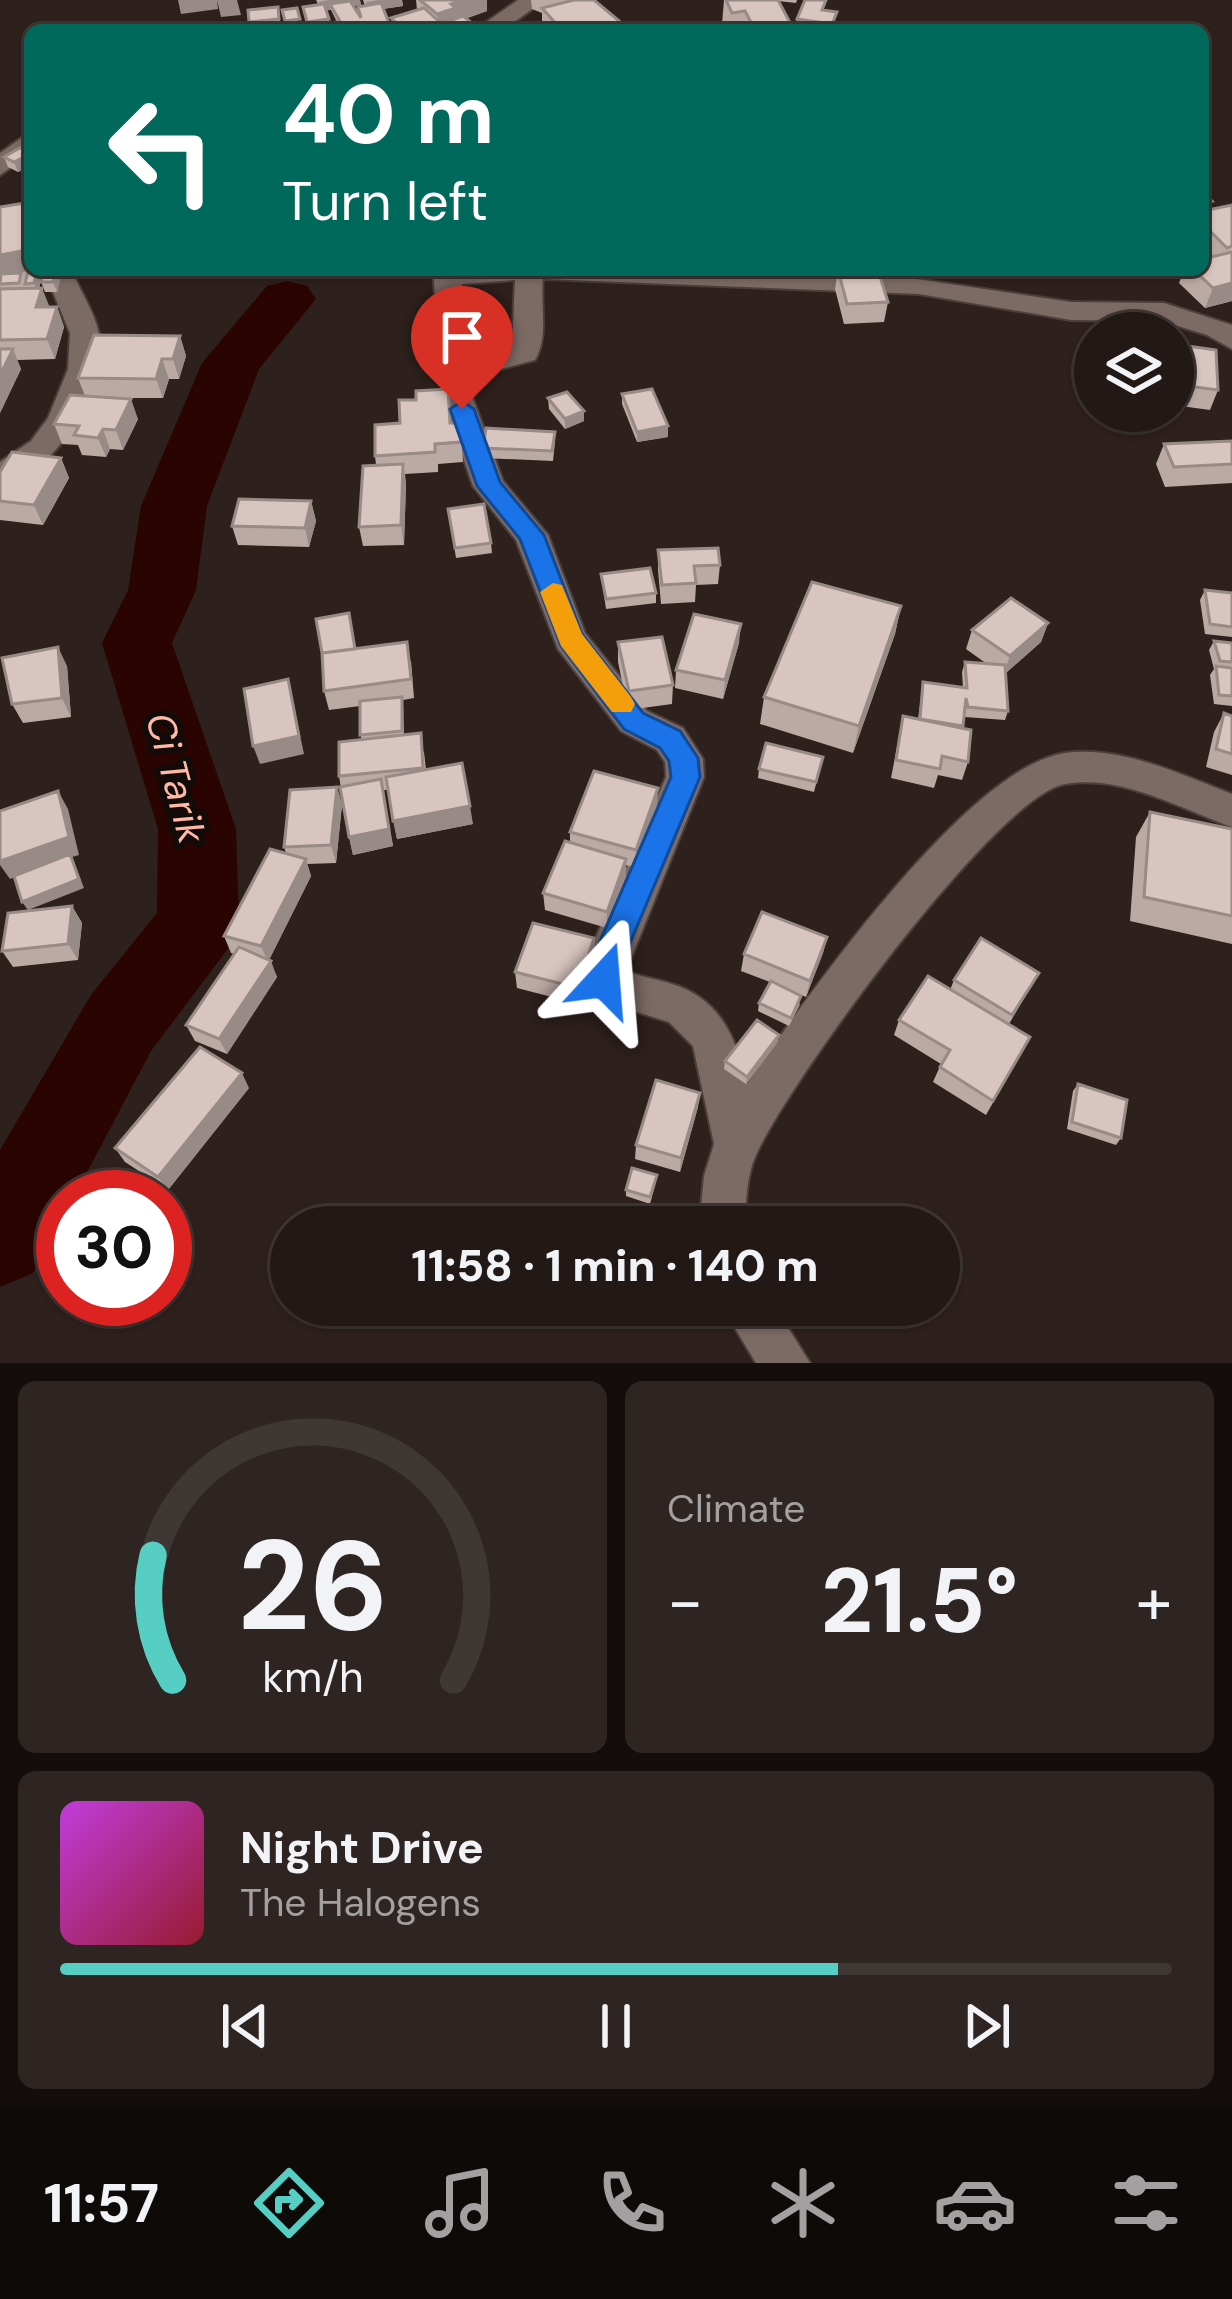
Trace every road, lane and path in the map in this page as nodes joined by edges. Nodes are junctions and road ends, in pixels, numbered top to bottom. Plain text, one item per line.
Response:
1 (534, 0) edge
2 (496, 24) edge
3 (24, 145) edge
4 (0, 167) edge
5 (62, 276) edge
6 (447, 276) edge
7 (529, 276) edge
8 (850, 276) edge
9 (1232, 340) edge
10 (454, 369) junction
11 (0, 478) edge
12 (1232, 811) edge
13 (736, 1145) junction
14 (723, 1206) edge
15 (760, 1326) edge
16 (785, 1363) edge

1 - 2 street
3 - 4 street
5 - 11 street
6 - 10 street
7 - 10 street
8 - 9 street
10 - 13 street
12 - 13 street
13 - 14 street
15 - 16 street

